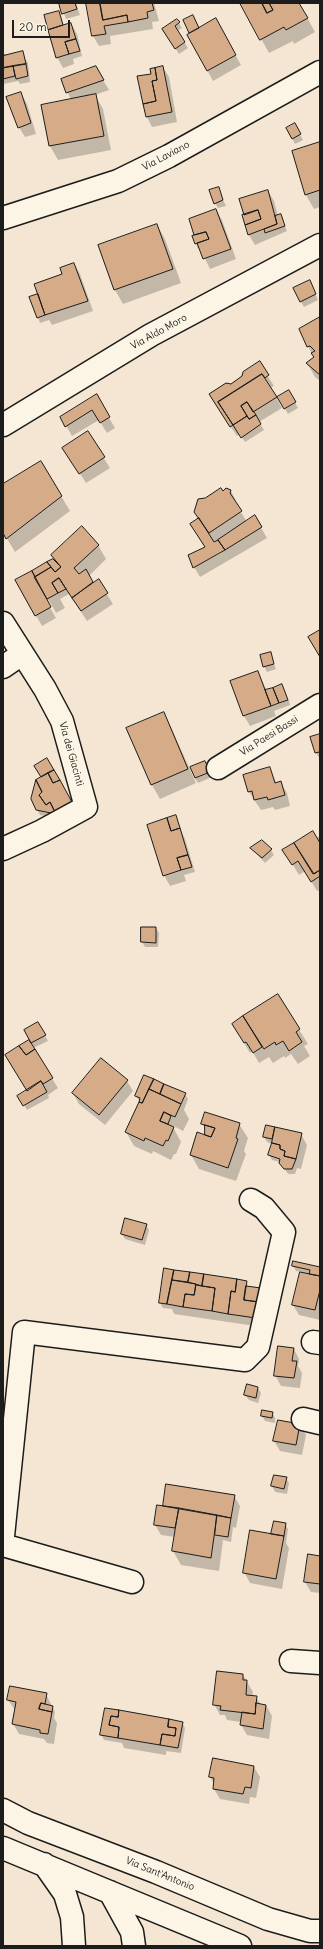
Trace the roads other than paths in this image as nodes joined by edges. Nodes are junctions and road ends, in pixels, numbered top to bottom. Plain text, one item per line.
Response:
1 (320, 72) edge
2 (3, 218) edge
3 (320, 245) edge
4 (3, 425) edge
5 (3, 623) edge
6 (22, 654) junction
7 (3, 667) edge
8 (320, 705) edge
9 (218, 768) dead end
10 (3, 850) edge
11 (251, 1200) dead end
12 (3, 1536) edge
13 (3, 1545) edge
14 (132, 1582) dead end
15 (291, 1661) dead end
16 (320, 1663) edge
17 (3, 1810) edge
18 (3, 1848) edge
19 (44, 1864) junction
20 (110, 1892) junction
21 (320, 1931) edge
22 (74, 1946) edge
23 (134, 1946) edge
24 (240, 1946) edge

1 - 2 street, Via Laviano
3 - 4 street, Via Aldo Moro
5 - 6 street, Via dei Giacinti
6 - 7 street
6 - 10 street, Via dei Giacinti
8 - 9 street, Via Paesi Bassi
11 - 12 street
13 - 14 street
15 - 16 street
17 - 21 street, Via Sant'Antonio
18 - 19 street
19 - 20 street
19 - 22 street
20 - 23 street
20 - 24 street

